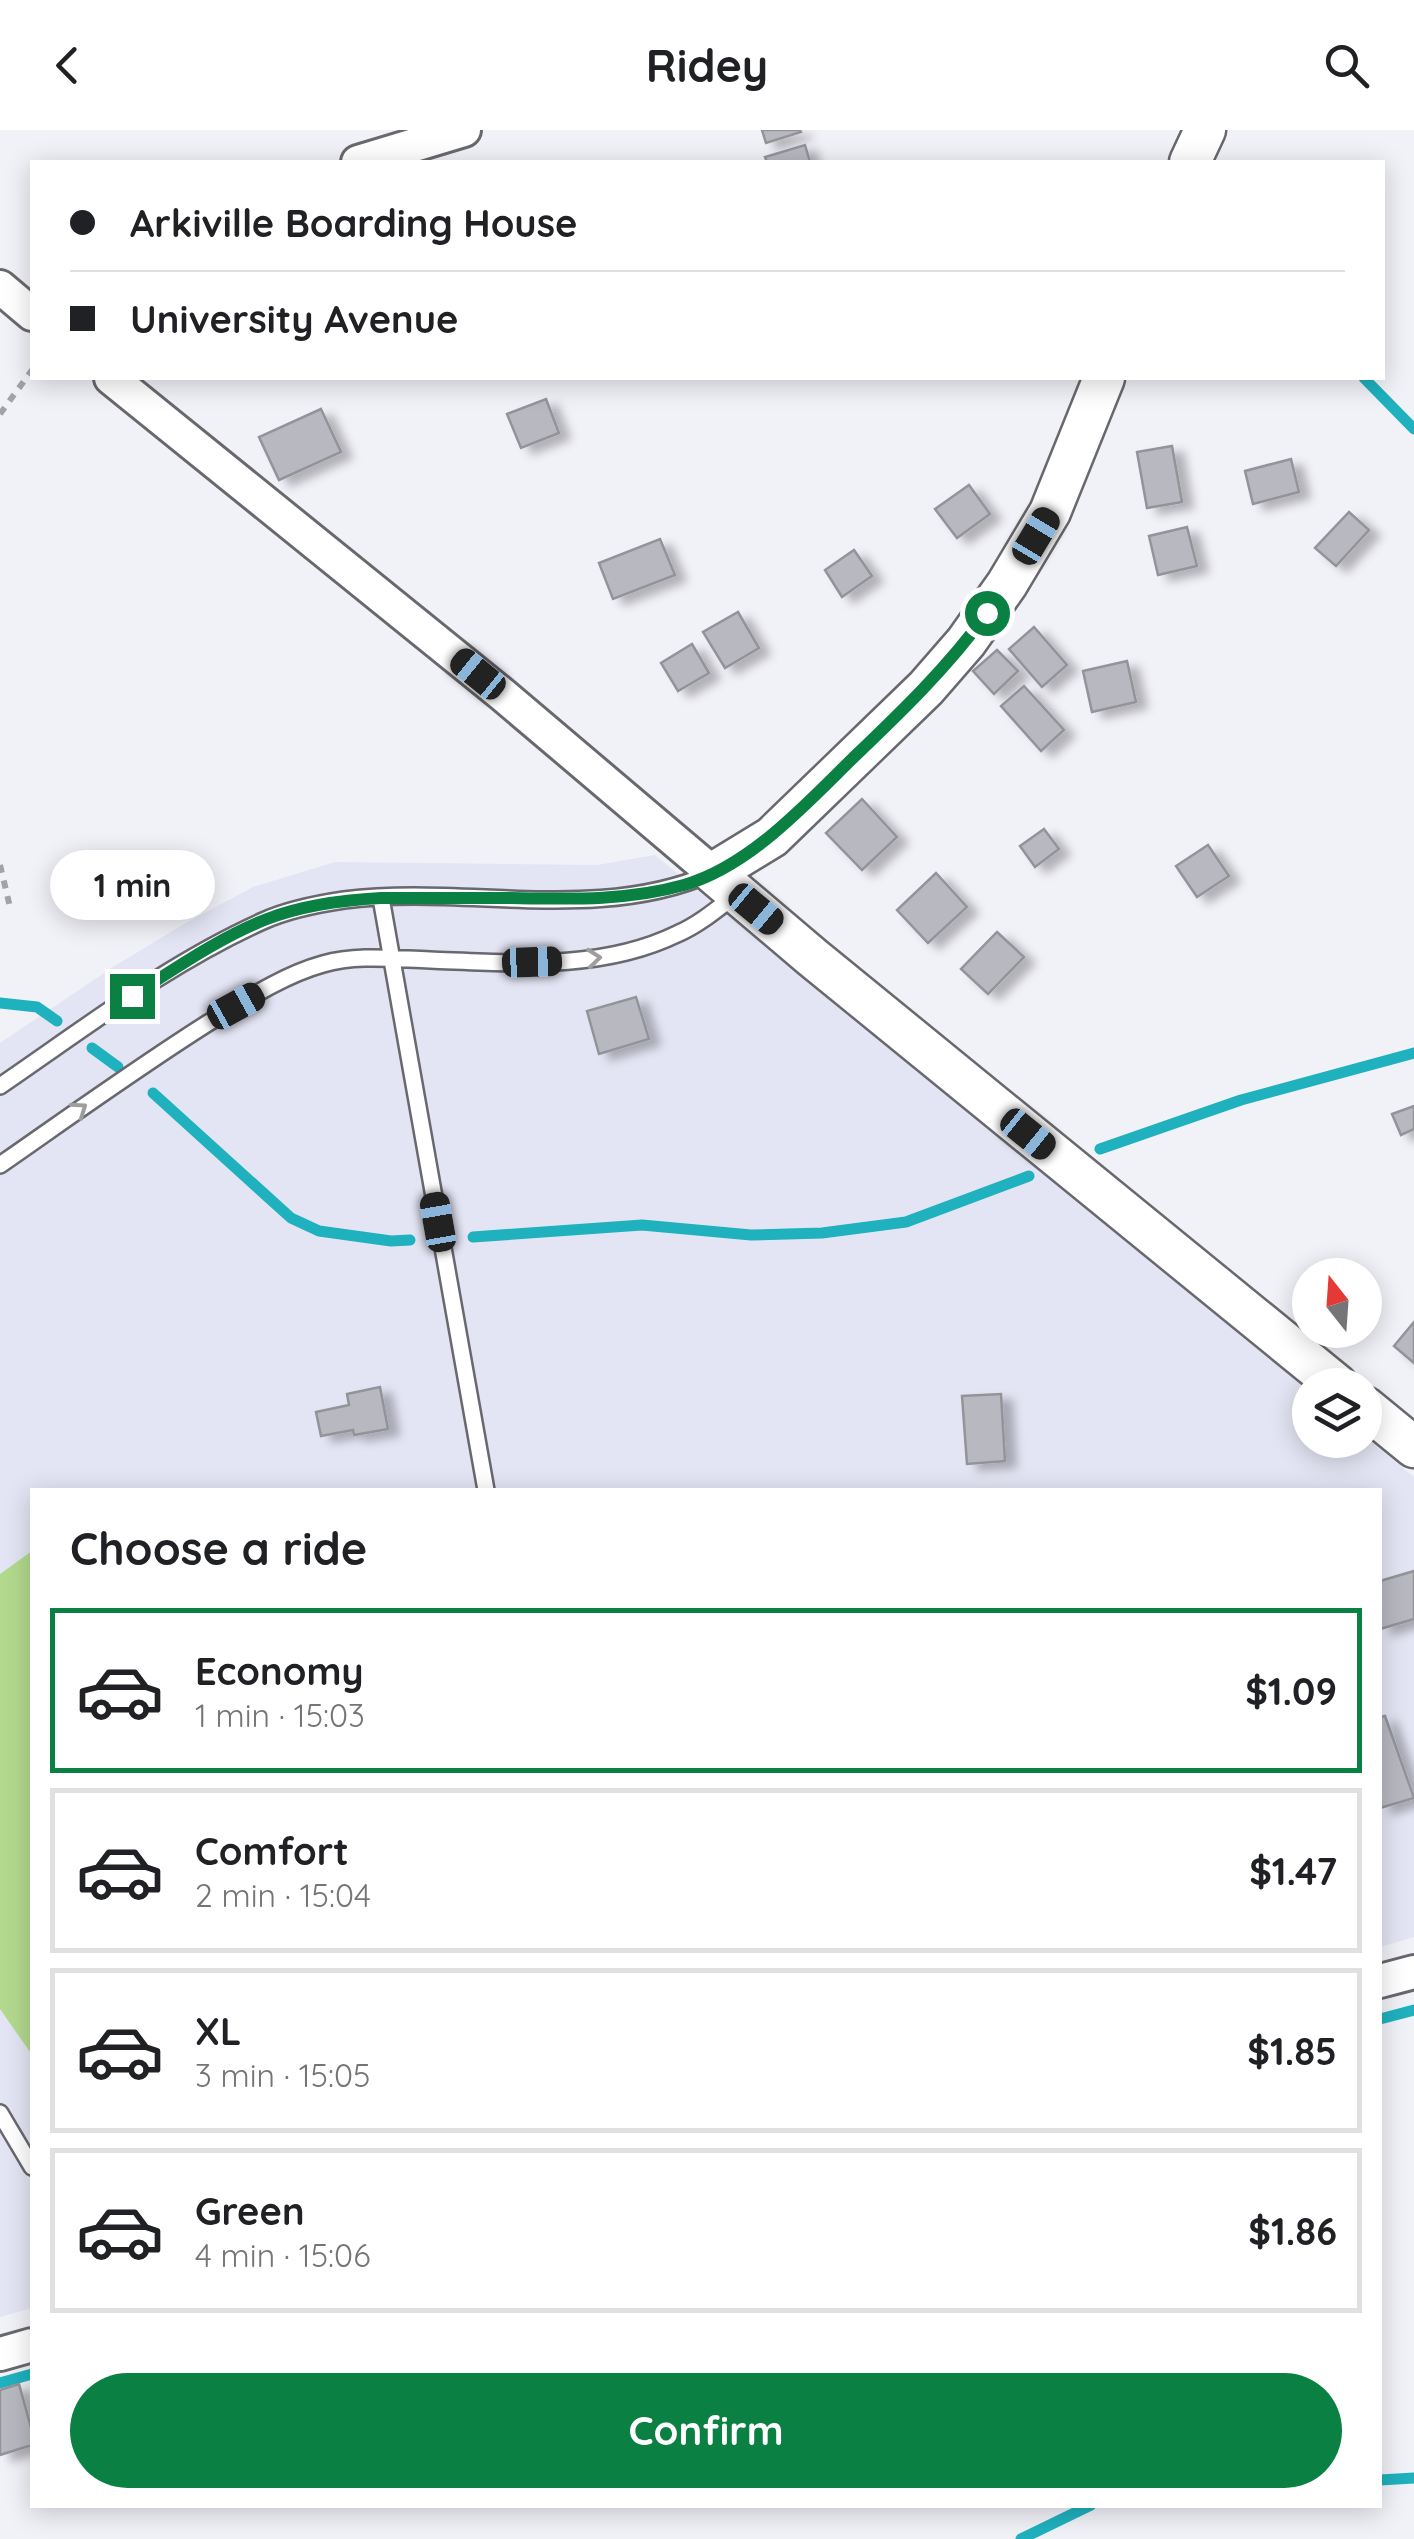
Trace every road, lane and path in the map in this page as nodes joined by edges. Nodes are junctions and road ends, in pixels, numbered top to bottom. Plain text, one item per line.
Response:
1 (464, 130) edge
2 (1205, 130) edge
3 (365, 160) edge
4 (1191, 160) edge
5 (0, 287) edge
6 (30, 312) edge
7 (30, 373) edge
8 (113, 380) edge
9 (1103, 380) edge
10 (0, 414) edge
11 (0, 865) edge
12 (725, 883) junction
13 (381, 898) junction
14 (10, 907) dead end
15 (392, 958) junction
16 (0, 1086) edge
17 (0, 1165) edge
18 (1317, 1368) edge
19 (1382, 1422) edge
20 (1414, 1447) edge
21 (486, 1488) edge
22 (1414, 1972) edge
23 (1382, 1980) edge
24 (0, 2113) edge
25 (30, 2164) edge
26 (30, 2346) edge
27 (0, 2354) edge

1 - 3 street
2 - 4 street
5 - 6 street
7 - 10 path
8 - 12 street
9 - 12 street
11 - 14 path
12 - 13 lane
15 -> 12 lane
12 - 18 street
13 - 15 lane
13 - 16 lane
17 -> 15 lane
15 - 21 lane
19 - 20 street
22 - 23 street
24 - 25 lane
26 - 27 street

